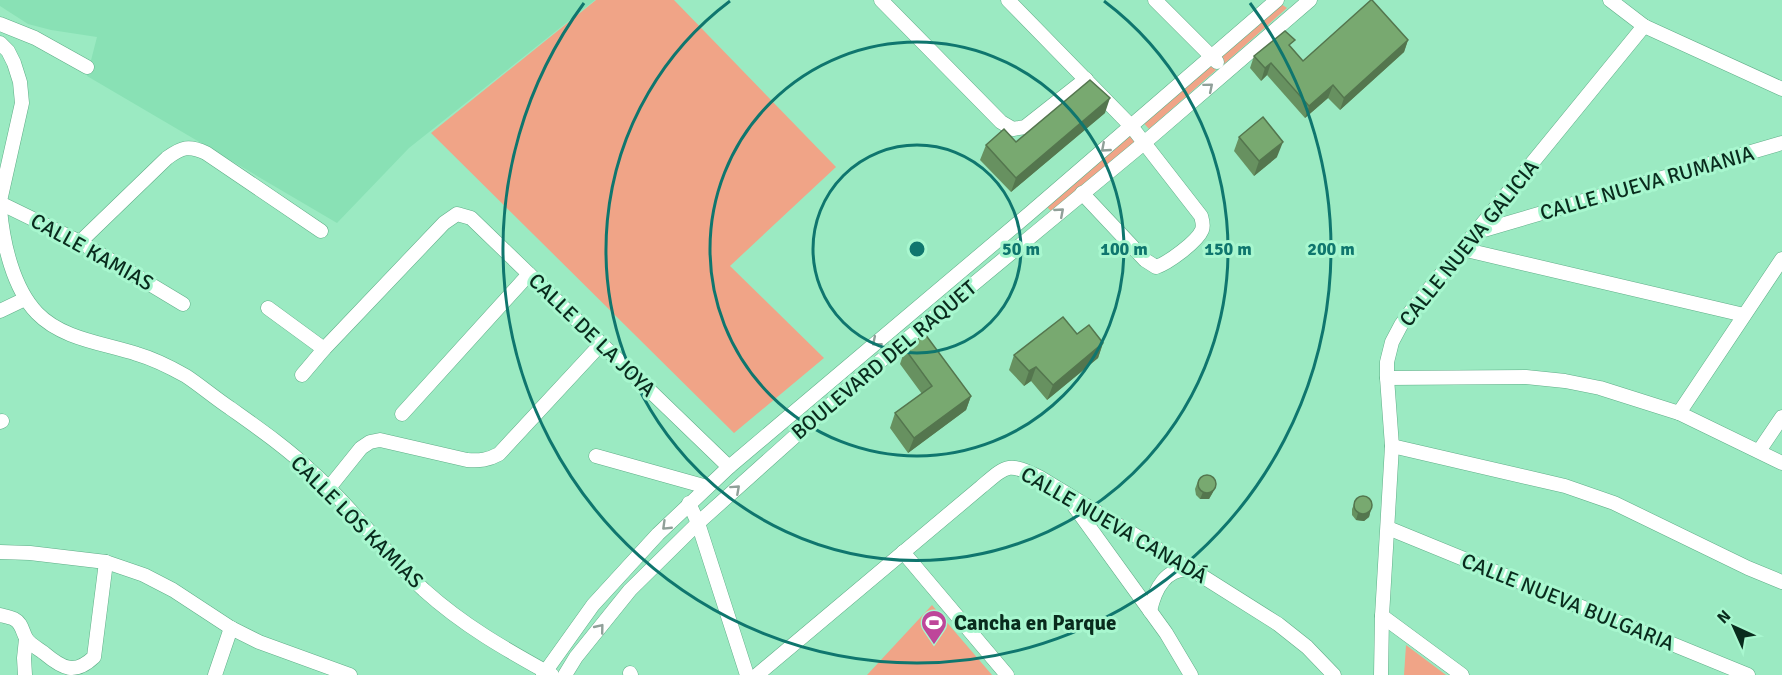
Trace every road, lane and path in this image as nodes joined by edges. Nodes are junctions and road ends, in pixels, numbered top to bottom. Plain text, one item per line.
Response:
1 (881, 0) edge
2 (1008, 0) edge
3 (1155, 0) edge
4 (1277, 0) edge
5 (1310, 0) edge
6 (1610, 0) edge
7 (1293, 5) edge
8 (0, 24) edge
9 (1644, 26) junction
10 (0, 43) edge
11 (1212, 57) junction
12 (87, 67) dead end
13 (1226, 72) junction
14 (1086, 79) junction
15 (1782, 89) edge
16 (1131, 126) junction
17 (1144, 142) junction
18 (1782, 143) edge
19 (1083, 193) junction
20 (0, 202) edge
21 (0, 209) edge
22 (321, 231) dead end
23 (1477, 232) junction
24 (80, 242) junction
25 (1462, 249) junction
26 (1782, 259) edge
27 (529, 274) junction
28 (25, 299) junction
29 (183, 304) dead end
30 (267, 308) dead end
31 (0, 311) edge
32 (1744, 315) junction
33 (601, 344) junction
34 (324, 349) junction
35 (302, 375) dead end
36 (1387, 378) junction
37 (1678, 413) junction
38 (402, 414) dead end
39 (1782, 417) edge
40 (1392, 446) junction
41 (1759, 451) junction
42 (596, 456) dead end
43 (1782, 463) edge
44 (729, 467) junction
45 (707, 487) junction
46 (328, 489) junction
47 (1065, 495) junction
48 (689, 503) junction
49 (698, 523) junction
50 (1388, 528) junction
51 (0, 552) edge
52 (903, 552) junction
53 (106, 562) junction
54 (1194, 571) junction
55 (1782, 582) edge
56 (1150, 611) junction
57 (0, 615) edge
58 (1382, 616) junction
59 (231, 628) junction
60 (26, 639) junction
61 (547, 674) edge
62 (25, 675) edge
63 (215, 675) edge
64 (350, 675) edge
65 (565, 675) edge
66 (747, 675) edge
67 (757, 675) edge
68 (1007, 675) edge
69 (1191, 675) edge
70 (1334, 675) edge
71 (1381, 675) edge
72 (1462, 675) edge
73 (1748, 675) edge

1 - 14 street
2 - 14 street
3 - 11 street
4 - 11 street, BOULEVARD DEL RAQUET
5 - 7 street, BOULEVARD DEL RAQUET
6 - 9 street
7 - 13 street, BOULEVARD DEL RAQUET
8 - 12 street
9 - 15 street
9 - 23 street, CALLE NUEVA GALICIA
10 - 20 street
11 - 13 street
11 - 16 street, BOULEVARD DEL RAQUET
17 -> 13 street, BOULEVARD DEL RAQUET
14 - 16 street
16 - 17 street
16 -> 44 street, BOULEVARD DEL RAQUET
17 - 19 street, BOULEVARD DEL RAQUET
17 - 19 street
18 - 23 street, CALLE NUEVA RUMANIA
49 -> 19 street, BOULEVARD DEL RAQUET
20 - 24 street, CALLE KAMIAS
21 - 28 street, CALLE LOS KAMIAS
22 - 24 street
23 - 25 street, CALLE NUEVA GALICIA
24 - 29 street, CALLE KAMIAS
25 - 32 street
25 - 36 street, CALLE NUEVA GALICIA
26 - 32 street
27 - 33 street, CALLE DE LA JOYA
27 - 34 street, CALLE DE LA JOYA
27 - 38 street
28 - 31 street
28 - 46 street, CALLE LOS KAMIAS
30 - 34 street
32 - 37 street
33 - 44 street, CALLE DE LA JOYA
33 - 46 street
34 - 35 street
36 - 37 street
36 - 40 street, CALLE NUEVA GALICIA
37 - 41 street
39 - 41 street
40 - 50 street, CALLE NUEVA GALICIA
40 - 55 street
41 - 43 street
42 - 45 street
44 - 45 street, BOULEVARD DEL RAQUET
45 - 48 street, BOULEVARD DEL RAQUET
46 - 61 street, CALLE LOS KAMIAS
47 - 52 street, CALLE NUEVA CANADÁ
47 - 54 street, CALLE NUEVA CANADÁ
47 - 56 street
48 - 49 street
48 -> 61 street, BOULEVARD DEL RAQUET
65 -> 49 street, BOULEVARD DEL RAQUET
49 - 66 street
50 - 58 street, CALLE NUEVA GALICIA
50 - 73 street, CALLE NUEVA BULGARIA
51 - 53 street
52 - 67 street, CALLE NUEVA CANADÁ
52 - 68 street
53 - 59 street
53 - 60 street
54 - 56 street
54 - 70 street, CALLE NUEVA CANADÁ
56 - 69 street
57 - 60 street
58 - 71 street, CALLE NUEVA GALICIA
58 - 72 street
59 - 63 street
59 - 64 street
60 - 62 street

